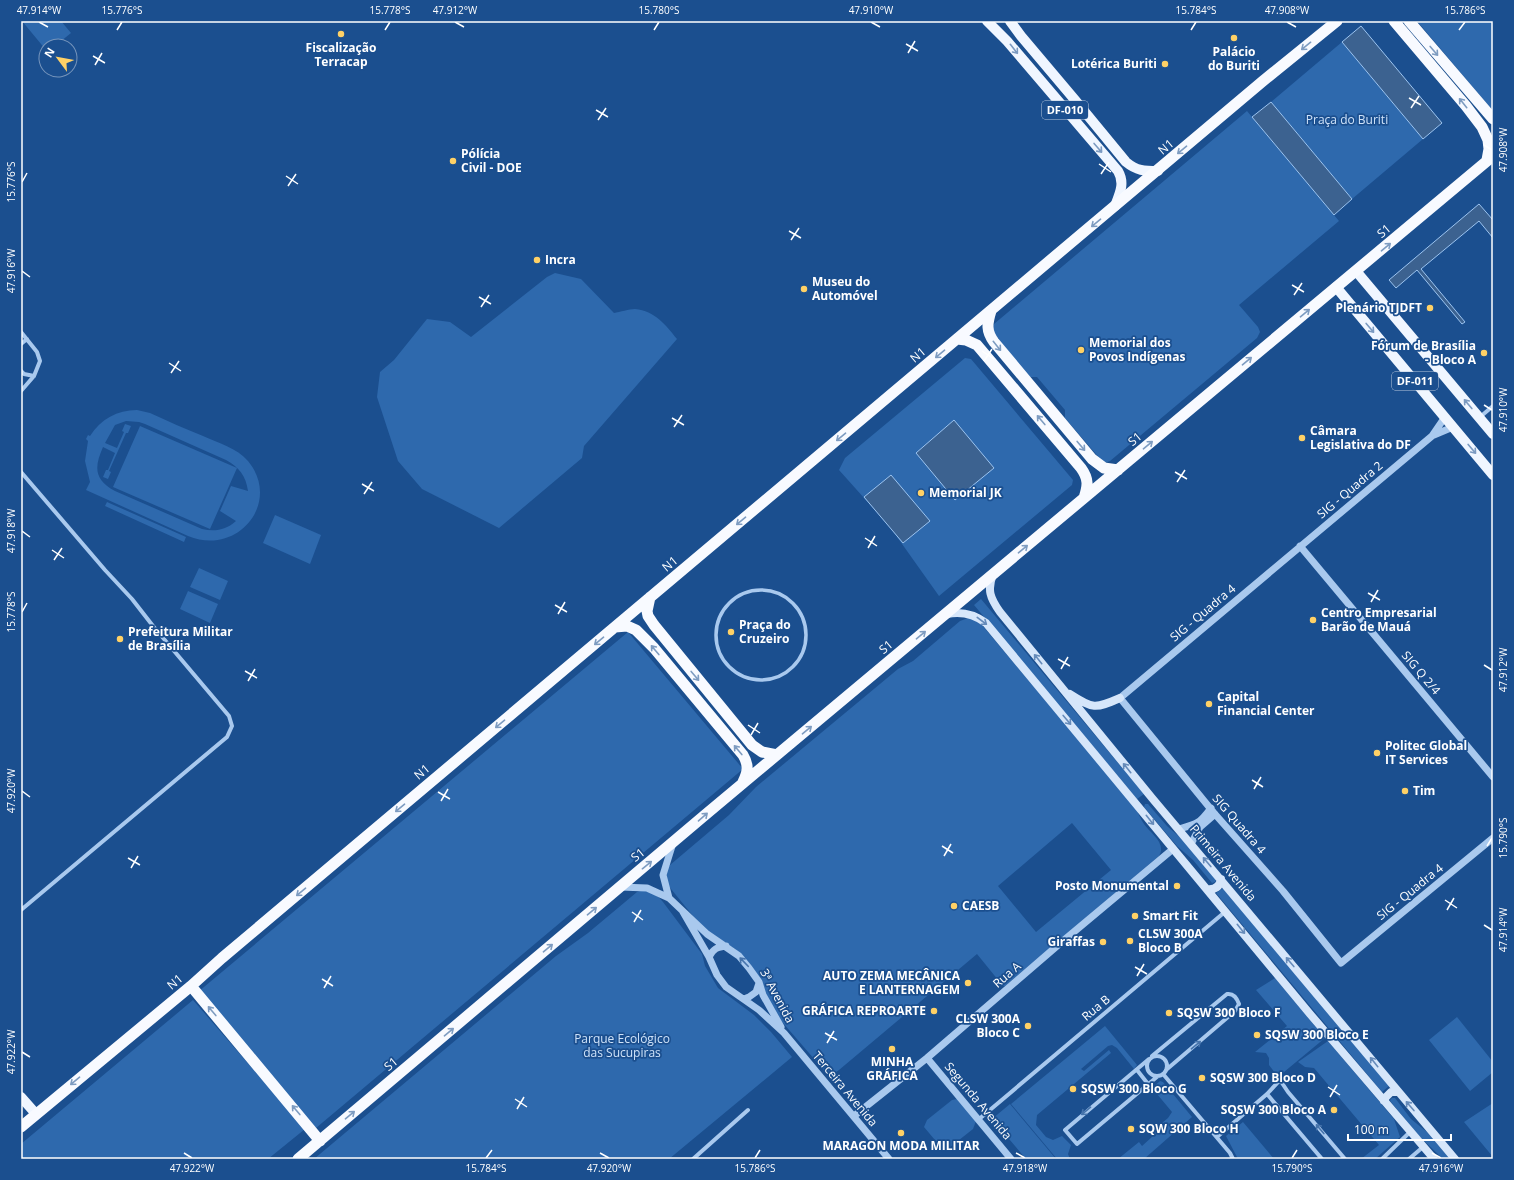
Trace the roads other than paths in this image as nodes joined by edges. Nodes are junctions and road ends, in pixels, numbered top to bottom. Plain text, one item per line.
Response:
1 (987, 21) edge
2 (1010, 21) edge
3 (1336, 21) edge
4 (1394, 21) edge
5 (1409, 21) edge
6 (1493, 119) edge
7 (1490, 158) edge
8 (1158, 171) junction
9 (1115, 206) junction
10 (1356, 272) junction
11 (1336, 287) junction
12 (992, 311) junction
13 (21, 332) edge
14 (27, 339) junction
15 (957, 339) junction
16 (21, 344) edge
17 (21, 371) edge
18 (34, 376) junction
19 (21, 392) edge
20 (1493, 406) edge
21 (1445, 417) junction
22 (1479, 417) junction
23 (1453, 427) junction
24 (1493, 434) edge
25 (1432, 436) junction
26 (1118, 470) junction
27 (21, 472) edge
28 (1493, 475) edge
29 (1084, 498) junction
30 (1300, 546) junction
31 (993, 574) junction
32 (650, 598) junction
33 (731, 602) joint
34 (946, 614) junction
35 (615, 627) junction
36 (1063, 689) junction
37 (1120, 698) junction
38 (777, 755) junction
39 (1493, 777) edge
40 (742, 785) junction
41 (1152, 798) junction
42 (1140, 808) junction
43 (1213, 811) junction
44 (1207, 820) junction
45 (1226, 826) junction
46 (1179, 829) junction
47 (1493, 838) edge
48 (673, 843) junction
49 (1191, 844) junction
50 (1173, 849) junction
51 (1221, 879) junction
52 (620, 887) junction
53 (1207, 889) junction
54 (669, 898) junction
55 (21, 910) edge
56 (1226, 911) junction
57 (683, 912) junction
58 (726, 946) junction
59 (709, 957) junction
60 (1341, 963) joint
61 (759, 982) junction
62 (191, 986) junction
63 (744, 998) junction
64 (784, 1033) junction
65 (927, 1058) junction
66 (1151, 1058) junction
67 (1137, 1070) junction
68 (1162, 1073) junction
69 (1148, 1084) junction
70 (1398, 1092) junction
71 (1267, 1094) junction
72 (21, 1097) edge
73 (1384, 1101) junction
74 (748, 1110) dead end
75 (36, 1114) junction
76 (854, 1116) junction
77 (978, 1120) junction
78 (21, 1127) edge
79 (1410, 1132) junction
80 (1217, 1138) junction
81 (320, 1141) junction
82 (1423, 1147) junction
83 (298, 1159) edge
84 (693, 1159) edge
85 (889, 1159) edge
86 (1011, 1159) edge
87 (1233, 1159) edge
88 (1322, 1159) edge
89 (1345, 1159) edge
90 (1383, 1159) edge
91 (1409, 1159) edge
92 (1434, 1159) edge
93 (1455, 1159) edge

1 -> 9 main road, DF-010
2 - 8 main road, DF-010
3 -> 8 highway, N1
7 -> 4 highway
5 -> 6 highway
10 -> 7 highway, S1
8 - 9 highway, N1
9 -> 12 highway, N1
10 - 11 highway, S1
22 -> 10 main road, DF-011
11 -> 21 main road, DF-011
26 -> 11 highway, S1
12 - 15 highway, N1
12 -> 26 highway
13 - 14 street
14 - 16 street
14 - 18 street
29 -> 15 highway
15 -> 32 highway, N1
17 - 18 street
18 - 19 street
20 - 22 street
21 - 23 main road, DF-011
21 - 25 street, SIG - Quadra 2
22 - 24 main road, DF-011
23 - 25 street, SIG - Quadra 2
23 -> 28 main road, DF-011
25 - 30 street, SIG - Quadra 2
26 - 29 highway, S1
27 - 55 street
31 -> 29 highway, S1
30 - 37 street, SIG - Quadra 4
30 - 39 street, SIG Q 2/4
31 - 34 highway, S1
36 -> 31 main road, Primeira Avenida
32 - 35 highway, N1
32 -> 38 highway
33 - 33 street
38 -> 34 highway, S1
34 -> 42 main road
40 -> 35 highway
35 -> 62 highway, N1
36 - 37 main road
41 -> 36 main road, Primeira Avenida
37 - 43 street, SIG Quadra 4
38 - 40 highway, S1
48 -> 40 highway, S1
41 - 42 main road
41 - 46 main road, Primeira Avenida
42 -> 50 main road
43 - 44 street
43 - 45 street, SIG Quadra 4
43 - 46 street
44 - 45 street
44 - 49 street
45 - 60 street, SIG Quadra 4
46 - 49 main road, Primeira Avenida
47 - 60 street, SIG - Quadra 4
52 -> 48 highway, S1
48 - 54 street
51 -> 49 main road, Primeira Avenida
50 - 53 main road
50 - 65 street, Rua A
51 - 53 main road
70 -> 51 main road, Primeira Avenida
52 - 54 street
81 -> 52 highway, S1
53 - 56 main road
54 - 57 street
56 -> 73 main road
56 - 77 street, Rua B
57 - 58 street, 3ª Avenida
57 - 59 street, 3ª Avenida
58 - 59 street
61 -> 58 street, 3ª Avenida
59 - 63 street, 3ª Avenida
61 - 63 street
61 - 64 street, 3ª Avenida
62 -> 75 highway, N1
81 -> 62 highway
63 - 64 street, 3ª Avenida
64 - 76 street, Terceira Avenida
65 - 76 street, Rua A
65 - 77 street, Segunda Avenida
66 - 67 street
66 - 68 street
66 - 68 street
68 -> 66 street
67 - 69 street
67 -> 69 street
68 - 69 street
68 - 80 street
70 - 73 main road
93 -> 70 main road, Primeira Avenida
71 - 80 street
71 - 88 street
89 -> 71 street
72 - 75 main road
73 - 79 main road
74 - 84 street
75 - 78 highway, N1
76 - 85 street, Terceira Avenida
77 - 86 street, Segunda Avenida
79 - 82 main road
79 - 90 street
80 - 87 street
81 - 83 highway, S1
82 - 91 street
82 - 92 main road

